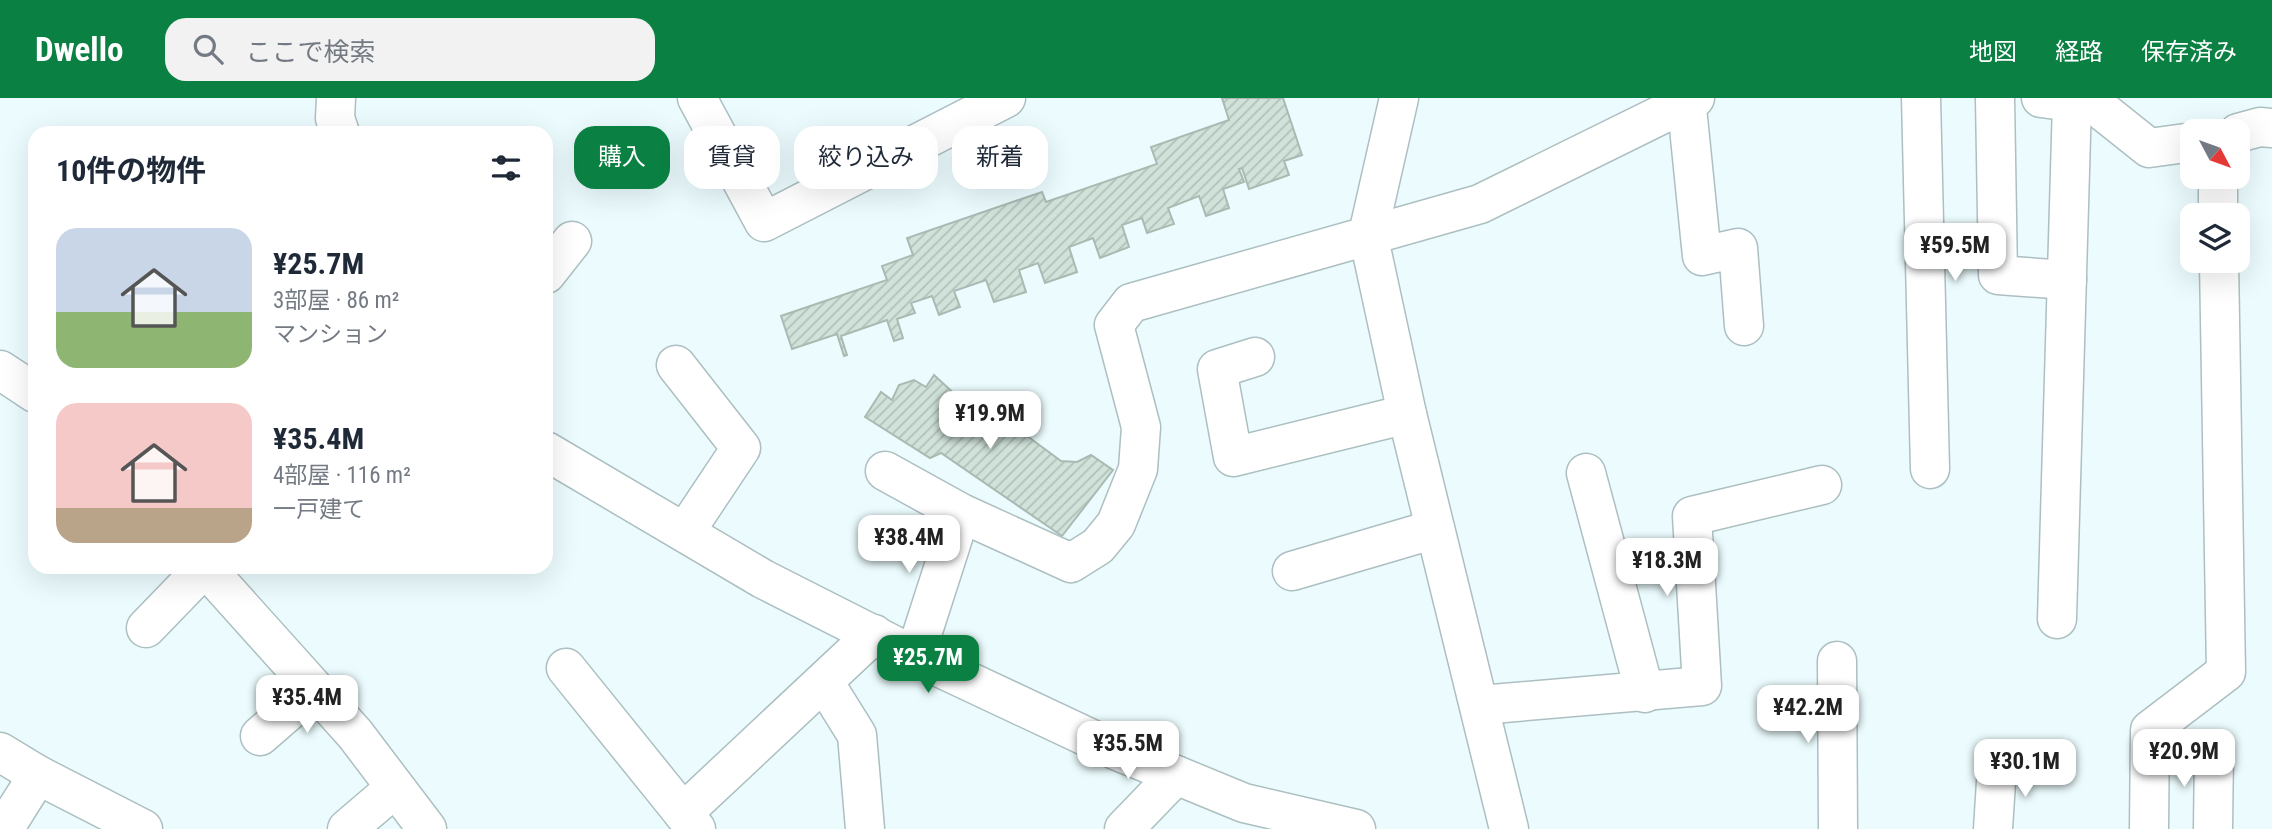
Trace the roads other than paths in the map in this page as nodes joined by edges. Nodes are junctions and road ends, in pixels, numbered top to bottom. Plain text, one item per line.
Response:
1 (336, 98) edge
2 (697, 98) edge
3 (1399, 98) edge
4 (1921, 98) edge
5 (1995, 98) edge
6 (1689, 99) edge
7 (2056, 100) edge
8 (993, 101) edge
9 (338, 126) edge
10 (2272, 128) edge
11 (2250, 130) edge
12 (2180, 144) edge
13 (1368, 234) junction
14 (572, 241) dead end
15 (553, 265) edge
16 (2219, 273) edge
17 (2067, 280) junction
18 (1744, 326) dead end
19 (1255, 358) dead end
20 (676, 365) dead end
21 (0, 370) edge
22 (28, 388) edge
23 (1407, 414) junction
24 (553, 455) edge
25 (1930, 469) dead end
26 (885, 471) dead end
27 (1586, 473) dead end
28 (1822, 485) dead end
29 (961, 513) junction
30 (1435, 528) junction
31 (685, 531) junction
32 (1292, 571) dead end
33 (198, 574) edge
34 (211, 574) edge
35 (2057, 619) dead end
36 (146, 628) dead end
37 (874, 634) junction
38 (915, 656) junction
39 (1837, 661) dead end
40 (566, 668) dead end
41 (824, 682) junction
42 (314, 689) junction
43 (1645, 693) junction
44 (1479, 705) junction
45 (260, 736) dead end
46 (2214, 751) dead end
47 (0, 752) edge
48 (1997, 766) dead end
49 (38, 775) junction
50 (1176, 775) junction
51 (395, 788) junction
52 (1265, 819) edge
53 (690, 821) edge
54 (4, 829) edge
55 (143, 829) edge
56 (347, 829) edge
57 (427, 829) edge
58 (865, 829) edge
59 (1124, 829) edge
60 (1356, 829) edge
61 (1509, 829) edge
62 (1838, 829) edge
63 (1993, 829) edge
64 (2149, 829) edge
65 (2213, 829) edge

1 - 9 street
2 - 8 street
3 - 13 street
4 - 25 street
5 - 17 street
6 - 13 street
6 - 18 street
7 - 12 street
7 - 17 street
10 - 11 street
13 - 23 street
13 - 29 street
14 - 15 street
16 - 64 street
17 - 35 street
19 - 23 street
20 - 31 street
21 - 22 street
23 - 30 street
24 - 31 street
26 - 29 street
27 - 43 street
28 - 43 street
29 - 38 street
30 - 32 street
30 - 44 street
31 - 37 street
33 - 36 street
34 - 42 street
37 - 38 street
37 - 41 street
38 - 50 street
39 - 62 street
40 - 53 street
41 - 53 street
41 - 58 street
42 - 45 street
42 - 51 street
43 - 44 street
44 - 61 street
46 - 65 street
47 - 49 street
48 - 63 street
49 - 54 street
49 - 55 street
50 - 52 street
50 - 59 street
51 - 56 street
51 - 57 street
52 - 60 street

